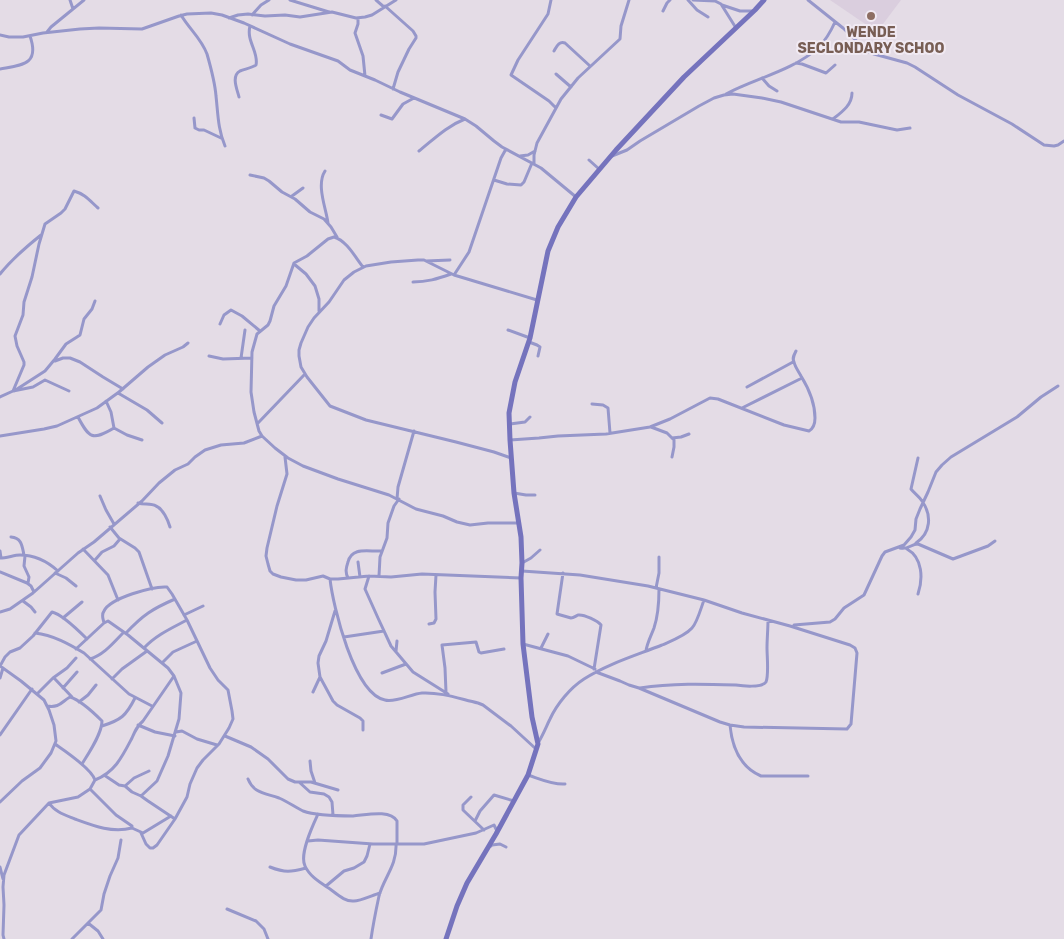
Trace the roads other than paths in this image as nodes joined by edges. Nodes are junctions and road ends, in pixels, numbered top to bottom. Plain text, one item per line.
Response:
1 (70, 0) edge
2 (84, 0) edge
3 (269, 0) edge
4 (290, 0) edge
5 (376, 0) edge
6 (396, 0) edge
7 (552, 0) edge
8 (629, 0) edge
9 (670, 0) edge
10 (688, 0) edge
11 (693, 0) edge
12 (764, 0) edge
13 (808, 0) edge
14 (722, 5) junction
15 (385, 7) junction
16 (73, 9) junction
17 (755, 10) junction
18 (663, 11) dead end
19 (329, 12) junction
20 (252, 14) junction
21 (181, 15) junction
22 (708, 17) dead end
23 (229, 18) junction
24 (358, 18) junction
25 (836, 22) junction
26 (250, 26) junction
27 (736, 28) junction
28 (47, 32) junction
29 (0, 35) edge
30 (30, 36) junction
31 (554, 51) dead end
32 (796, 63) junction
33 (836, 65) dead end
34 (590, 66) junction
35 (0, 69) edge
36 (556, 74) dead end
37 (365, 76) junction
38 (762, 78) junction
39 (571, 87) junction
40 (393, 89) junction
41 (777, 91) dead end
42 (852, 93) dead end
43 (724, 95) junction
44 (239, 97) dead end
45 (414, 98) junction
46 (556, 108) junction
47 (381, 115) dead end
48 (194, 118) dead end
49 (465, 118) junction
50 (832, 120) junction
51 (910, 128) dead end
52 (222, 139) junction
53 (1064, 141) edge
54 (225, 146) dead end
55 (506, 149) junction
56 (419, 151) dead end
57 (535, 151) junction
58 (520, 156) junction
59 (611, 156) junction
60 (589, 160) dead end
61 (533, 163) junction
62 (600, 169) junction
63 (325, 170) dead end
64 (250, 175) dead end
65 (494, 180) junction
66 (303, 188) dead end
67 (292, 196) junction
68 (576, 198) junction
69 (98, 208) dead end
70 (328, 224) junction
71 (42, 234) junction
72 (337, 238) junction
73 (450, 260) dead end
74 (424, 261) junction
75 (294, 264) junction
76 (362, 268) junction
77 (0, 274) edge
78 (452, 274) junction
79 (413, 282) dead end
80 (538, 300) junction
81 (95, 301) dead end
82 (319, 312) junction
83 (220, 324) dead end
84 (245, 330) dead end
85 (508, 330) dead end
86 (260, 331) junction
87 (529, 340) junction
88 (188, 343) dead end
89 (796, 351) dead end
90 (209, 356) dead end
91 (538, 356) dead end
92 (241, 358) junction
93 (252, 358) junction
94 (53, 362) junction
95 (793, 362) junction
96 (305, 374) junction
97 (802, 378) junction
98 (1058, 386) dead end
99 (747, 387) dead end
100 (123, 389) junction
101 (13, 391) junction
102 (70, 391) dead end
103 (118, 393) junction
104 (0, 397) edge
105 (106, 402) junction
106 (592, 404) dead end
107 (741, 408) junction
108 (78, 416) junction
109 (530, 417) dead end
110 (162, 423) dead end
111 (257, 424) junction
112 (510, 424) junction
113 (650, 427) junction
114 (114, 428) junction
115 (414, 431) junction
116 (610, 433) junction
117 (689, 434) dead end
118 (0, 436) edge
119 (262, 436) junction
120 (672, 438) junction
121 (142, 440) dead end
122 (510, 440) junction
123 (285, 456) junction
124 (672, 457) dead end
125 (511, 458) junction
126 (918, 458) dead end
127 (514, 493) junction
128 (535, 495) dead end
129 (100, 496) dead end
130 (398, 499) junction
131 (923, 502) junction
132 (138, 503) junction
133 (520, 523) junction
134 (114, 524) junction
135 (110, 527) junction
136 (170, 527) dead end
137 (11, 537) dead end
138 (120, 539) junction
139 (995, 541) dead end
140 (916, 544) junction
141 (899, 548) junction
142 (907, 548) junction
143 (84, 549) junction
144 (0, 550) edge
145 (540, 550) dead end
146 (382, 551) junction
147 (25, 555) junction
148 (659, 557) dead end
149 (1, 558) edge
150 (94, 560) junction
151 (358, 562) dead end
152 (522, 563) junction
153 (521, 570) junction
154 (0, 572) edge
155 (56, 572) junction
156 (563, 573) junction
157 (436, 574) junction
158 (369, 576) junction
159 (379, 576) junction
160 (360, 577) junction
161 (348, 578) junction
162 (521, 578) junction
163 (330, 579) junction
164 (28, 583) junction
165 (76, 586) dead end
166 (657, 588) junction
167 (152, 589) junction
168 (34, 592) junction
169 (918, 594) dead end
170 (175, 599) junction
171 (118, 600) junction
172 (704, 600) junction
173 (23, 601) junction
174 (82, 602) dead end
175 (203, 606) dead end
176 (335, 609) junction
177 (0, 612) edge
178 (35, 612) dead end
179 (184, 615) junction
180 (63, 618) junction
181 (187, 620) junction
182 (768, 620) junction
183 (104, 622) junction
184 (429, 624) dead end
185 (790, 626) junction
186 (384, 631) junction
187 (36, 633) junction
188 (125, 633) junction
189 (548, 634) dead end
190 (344, 637) junction
191 (87, 639) junction
192 (197, 641) junction
193 (397, 641) dead end
194 (523, 644) junction
195 (541, 648) junction
196 (76, 649) junction
197 (146, 649) junction
198 (504, 649) dead end
199 (396, 651) junction
200 (646, 651) junction
201 (76, 658) dead end
202 (90, 659) junction
203 (162, 663) junction
204 (406, 664) junction
205 (1, 667) edge
206 (596, 671) junction
207 (77, 672) dead end
208 (382, 673) dead end
209 (174, 676) junction
210 (54, 677) junction
211 (320, 677) junction
212 (0, 678) edge
213 (112, 679) junction
214 (96, 685) dead end
215 (63, 688) junction
216 (639, 688) junction
217 (32, 689) junction
218 (313, 692) dead end
219 (446, 693) junction
220 (37, 694) junction
221 (451, 696) junction
222 (72, 698) junction
223 (135, 698) junction
224 (80, 702) junction
225 (47, 706) junction
226 (152, 706) junction
227 (730, 725) junction
228 (138, 726) junction
229 (102, 727) junction
230 (363, 730) dead end
231 (175, 734) junction
232 (0, 735) edge
233 (225, 736) junction
234 (55, 744) junction
235 (218, 745) junction
236 (537, 746) junction
237 (310, 761) dead end
238 (82, 764) junction
239 (149, 771) dead end
240 (104, 775) junction
241 (528, 775) junction
242 (808, 776) dead end
243 (248, 779) dead end
244 (95, 780) junction
245 (299, 782) junction
246 (315, 783) junction
247 (565, 784) dead end
248 (125, 786) junction
249 (90, 789) junction
250 (338, 790) dead end
251 (142, 796) junction
252 (471, 797) dead end
253 (514, 801) junction
254 (0, 802) edge
255 (49, 803) junction
256 (318, 814) junction
257 (333, 815) junction
258 (171, 816) junction
259 (175, 819) junction
260 (475, 821) junction
261 (132, 828) junction
262 (484, 830) junction
263 (497, 832) junction
264 (141, 833) junction
265 (121, 840) dead end
266 (308, 841) junction
267 (370, 844) junction
268 (396, 844) junction
269 (506, 847) dead end
270 (485, 854) junction
271 (0, 867) edge
272 (270, 867) dead end
273 (306, 868) junction
274 (3, 882) junction
275 (326, 886) junction
276 (380, 893) junction
277 (2, 907) edge
278 (227, 909) dead end
279 (88, 923) junction
280 (4, 939) edge
281 (72, 939) edge
282 (103, 939) edge
283 (268, 939) edge
284 (371, 939) edge
285 (446, 939) edge

1 - 16 street
2 - 16 street
3 - 20 street
4 - 19 street
5 - 15 street
6 - 15 street
7 - 46 street
8 - 34 street
9 - 18 street
10 - 22 street
11 - 14 street
12 - 17 street
13 - 25 street
14 - 17 street
14 - 27 street
15 - 24 street
15 - 40 street
16 - 28 street
17 - 27 street
19 - 20 street
19 - 24 street
20 - 23 street
21 - 23 street
21 - 28 street
21 - 52 street
23 - 26 street
24 - 37 street
25 - 32 street
25 - 53 street
26 - 37 street
26 - 44 street
27 - 59 street
28 - 30 street
29 - 30 street
30 - 35 street
31 - 34 street
32 - 33 street
32 - 38 street
34 - 39 street
36 - 39 street
37 - 40 street
38 - 41 street
38 - 43 street
39 - 46 street
40 - 45 street
42 - 50 street
43 - 50 street
43 - 59 street
45 - 47 street
45 - 49 street
46 - 57 street
48 - 52 street
49 - 55 street
49 - 56 street
50 - 51 street
52 - 54 street
55 - 58 street
55 - 65 street
57 - 58 street
57 - 61 street
58 - 61 street
59 - 62 street
60 - 62 street
61 - 65 street
61 - 68 street
62 - 68 street
63 - 70 street
64 - 67 street
65 - 78 street
66 - 67 street
67 - 70 street
68 - 80 street
69 - 71 street
70 - 72 street
71 - 77 street
71 - 101 street
72 - 75 street
72 - 76 street
73 - 74 street
74 - 76 street
74 - 78 street
75 - 82 street
75 - 86 street
76 - 82 street
78 - 79 street
78 - 80 street
80 - 87 street
81 - 94 street
82 - 96 street
83 - 86 street
84 - 92 street
85 - 87 street
86 - 93 street
87 - 91 street
87 - 112 street
88 - 100 street
89 - 95 street
90 - 92 street
92 - 93 street
93 - 111 street
94 - 100 street
94 - 101 street
95 - 97 street
95 - 99 street
96 - 111 street
96 - 115 street
97 - 107 street
97 - 107 street
98 - 131 street
100 - 103 street
101 - 102 street
101 - 104 street
103 - 105 street
103 - 110 street
105 - 108 street
105 - 114 street
106 - 116 street
107 - 113 street
108 - 114 street
108 - 118 street
109 - 112 street
111 - 119 street
112 - 122 street
113 - 116 street
113 - 120 street
114 - 121 street
115 - 125 street
115 - 130 street
116 - 122 street
117 - 120 street
119 - 123 street
119 - 132 street
120 - 124 street
122 - 125 street
123 - 130 street
123 - 163 street
125 - 127 street
126 - 131 street
127 - 128 street
127 - 133 street
129 - 134 street
130 - 133 street
130 - 146 street
131 - 140 street
131 - 141 street
132 - 134 street
132 - 136 street
133 - 152 street
134 - 135 street
135 - 138 street
135 - 143 street
137 - 147 street
138 - 150 street
138 - 167 street
139 - 140 street
140 - 142 street
141 - 142 street
141 - 185 street
142 - 169 street
143 - 150 street
143 - 155 street
144 - 149 street
145 - 152 street
146 - 159 street
146 - 161 street
147 - 149 street
147 - 155 street
147 - 164 street
148 - 166 street
150 - 171 street
151 - 160 street
152 - 153 street
153 - 156 street
153 - 162 street
154 - 164 street
155 - 165 street
155 - 168 street
156 - 166 street
156 - 206 street
157 - 159 street
157 - 162 street
157 - 184 street
158 - 159 street
158 - 160 street
158 - 186 street
160 - 161 street
161 - 163 street
162 - 194 street
163 - 176 street
164 - 168 street
166 - 172 street
166 - 200 street
167 - 170 street
167 - 171 street
168 - 173 street
170 - 179 street
170 - 188 street
171 - 183 street
172 - 182 street
172 - 200 street
173 - 177 street
173 - 178 street
174 - 180 street
175 - 179 street
176 - 190 street
176 - 211 street
179 - 181 street
180 - 187 street
180 - 191 street
181 - 192 street
181 - 197 street
182 - 185 street
182 - 216 street
183 - 188 street
183 - 191 street
185 - 227 street
186 - 190 street
186 - 199 street
187 - 196 street
187 - 205 street
188 - 197 street
188 - 202 street
189 - 195 street
190 - 221 street
191 - 196 street
192 - 203 street
192 - 233 street
193 - 199 street
194 - 195 street
194 - 236 street
195 - 206 street
196 - 202 street
197 - 203 street
197 - 213 street
198 - 219 street
199 - 204 street
200 - 206 street
201 - 210 street
202 - 213 street
203 - 209 street
204 - 208 street
204 - 219 street
205 - 212 street
205 - 217 street
206 - 216 street
206 - 236 street
207 - 215 street
209 - 226 street
209 - 231 street
210 - 215 street
210 - 220 street
211 - 218 street
211 - 230 street
213 - 223 street
214 - 224 street
215 - 222 street
216 - 227 street
217 - 220 street
217 - 232 street
219 - 221 street
220 - 225 street
221 - 236 street
222 - 224 street
222 - 225 street
223 - 226 street
223 - 229 street
224 - 229 street
225 - 234 street
226 - 228 street
227 - 242 street
228 - 231 street
228 - 240 street
229 - 238 street
231 - 235 street
231 - 251 street
233 - 235 street
233 - 245 street
234 - 238 street
234 - 254 street
235 - 259 street
236 - 241 street
237 - 246 street
238 - 244 street
239 - 248 street
240 - 244 street
240 - 248 street
241 - 247 street
241 - 253 street
243 - 256 street
244 - 249 street
245 - 246 street
245 - 257 street
246 - 250 street
248 - 251 street
249 - 255 street
249 - 261 street
251 - 258 street
252 - 260 street
253 - 260 street
253 - 263 street
255 - 261 street
255 - 274 street
256 - 257 street
256 - 266 street
257 - 268 street
258 - 259 street
258 - 264 street
259 - 264 street
260 - 262 street
261 - 264 street
262 - 263 street
262 - 268 street
263 - 270 street
265 - 279 street
266 - 267 street
266 - 273 street
267 - 268 street
267 - 275 street
268 - 276 street
269 - 270 street
270 - 285 street
271 - 274 street
272 - 273 street
273 - 275 street
274 - 277 street
275 - 276 street
276 - 284 street
277 - 280 street
278 - 283 street
279 - 281 street
279 - 282 street

